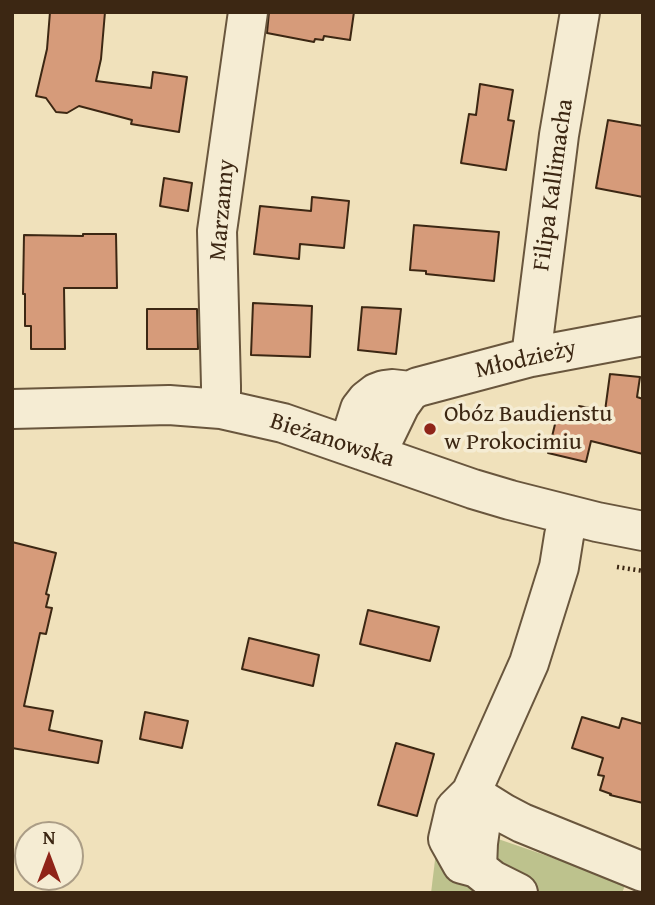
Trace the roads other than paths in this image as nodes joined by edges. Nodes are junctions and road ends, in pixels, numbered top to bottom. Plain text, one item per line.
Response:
1 (248, 12) edge
2 (580, 12) edge
3 (643, 336) edge
4 (531, 357) junction
5 (12, 409) edge
6 (221, 409) junction
7 (361, 450) junction
8 (569, 515) junction
9 (643, 531) edge
10 (471, 793) junction
11 (643, 872) edge
12 (518, 893) edge

1 - 6 street, Marzanny
2 - 4 street, Filipa Kallimacha
3 - 4 street, Młodzieży
4 - 7 street, Młodzieży
5 - 6 street, Bieżanowska
6 - 7 street, Bieżanowska
7 - 8 street, Bieżanowska
8 - 9 street, Bieżanowska
8 - 10 street
10 - 11 street
10 - 12 street

